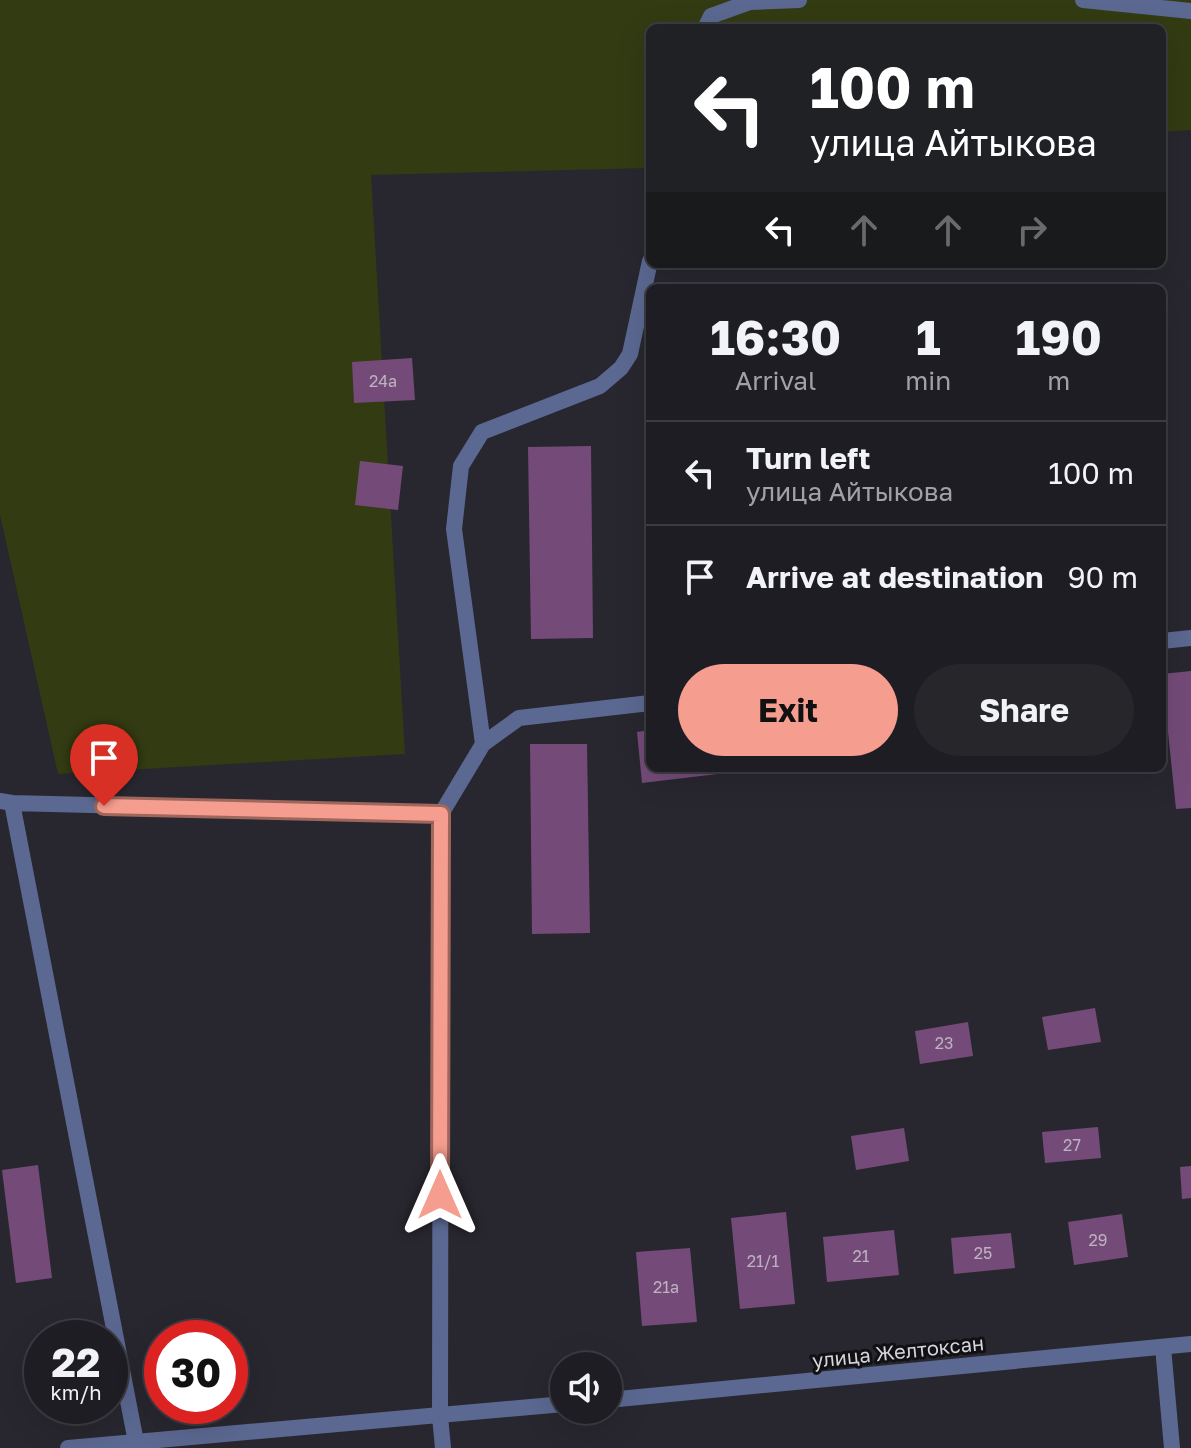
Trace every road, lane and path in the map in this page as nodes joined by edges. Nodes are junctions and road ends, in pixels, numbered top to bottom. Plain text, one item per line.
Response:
1 (799, 0) edge
2 (1083, 0) edge
3 (1191, 11) edge
4 (707, 24) edge
5 (648, 268) edge
6 (1191, 638) edge
7 (1166, 641) edge
8 (646, 703) edge
9 (483, 744) junction
10 (6, 802) edge
11 (441, 814) junction
12 (1191, 1344) edge
13 (1163, 1347) junction
14 (622, 1399) edge
15 (550, 1405) edge
16 (440, 1416) junction
17 (136, 1442) junction
18 (68, 1448) edge
19 (443, 1448) edge
20 (1172, 1448) edge

1 - 4 street
2 - 3 street
5 - 9 street
6 - 7 street
8 - 9 street
9 - 11 street
10 - 11 street
10 - 17 street
11 - 16 street
12 - 13 street, улица Желтоксан
13 - 14 street, улица Желтоксан
13 - 20 street
15 - 16 street
16 - 17 street
16 - 19 street
17 - 18 street

